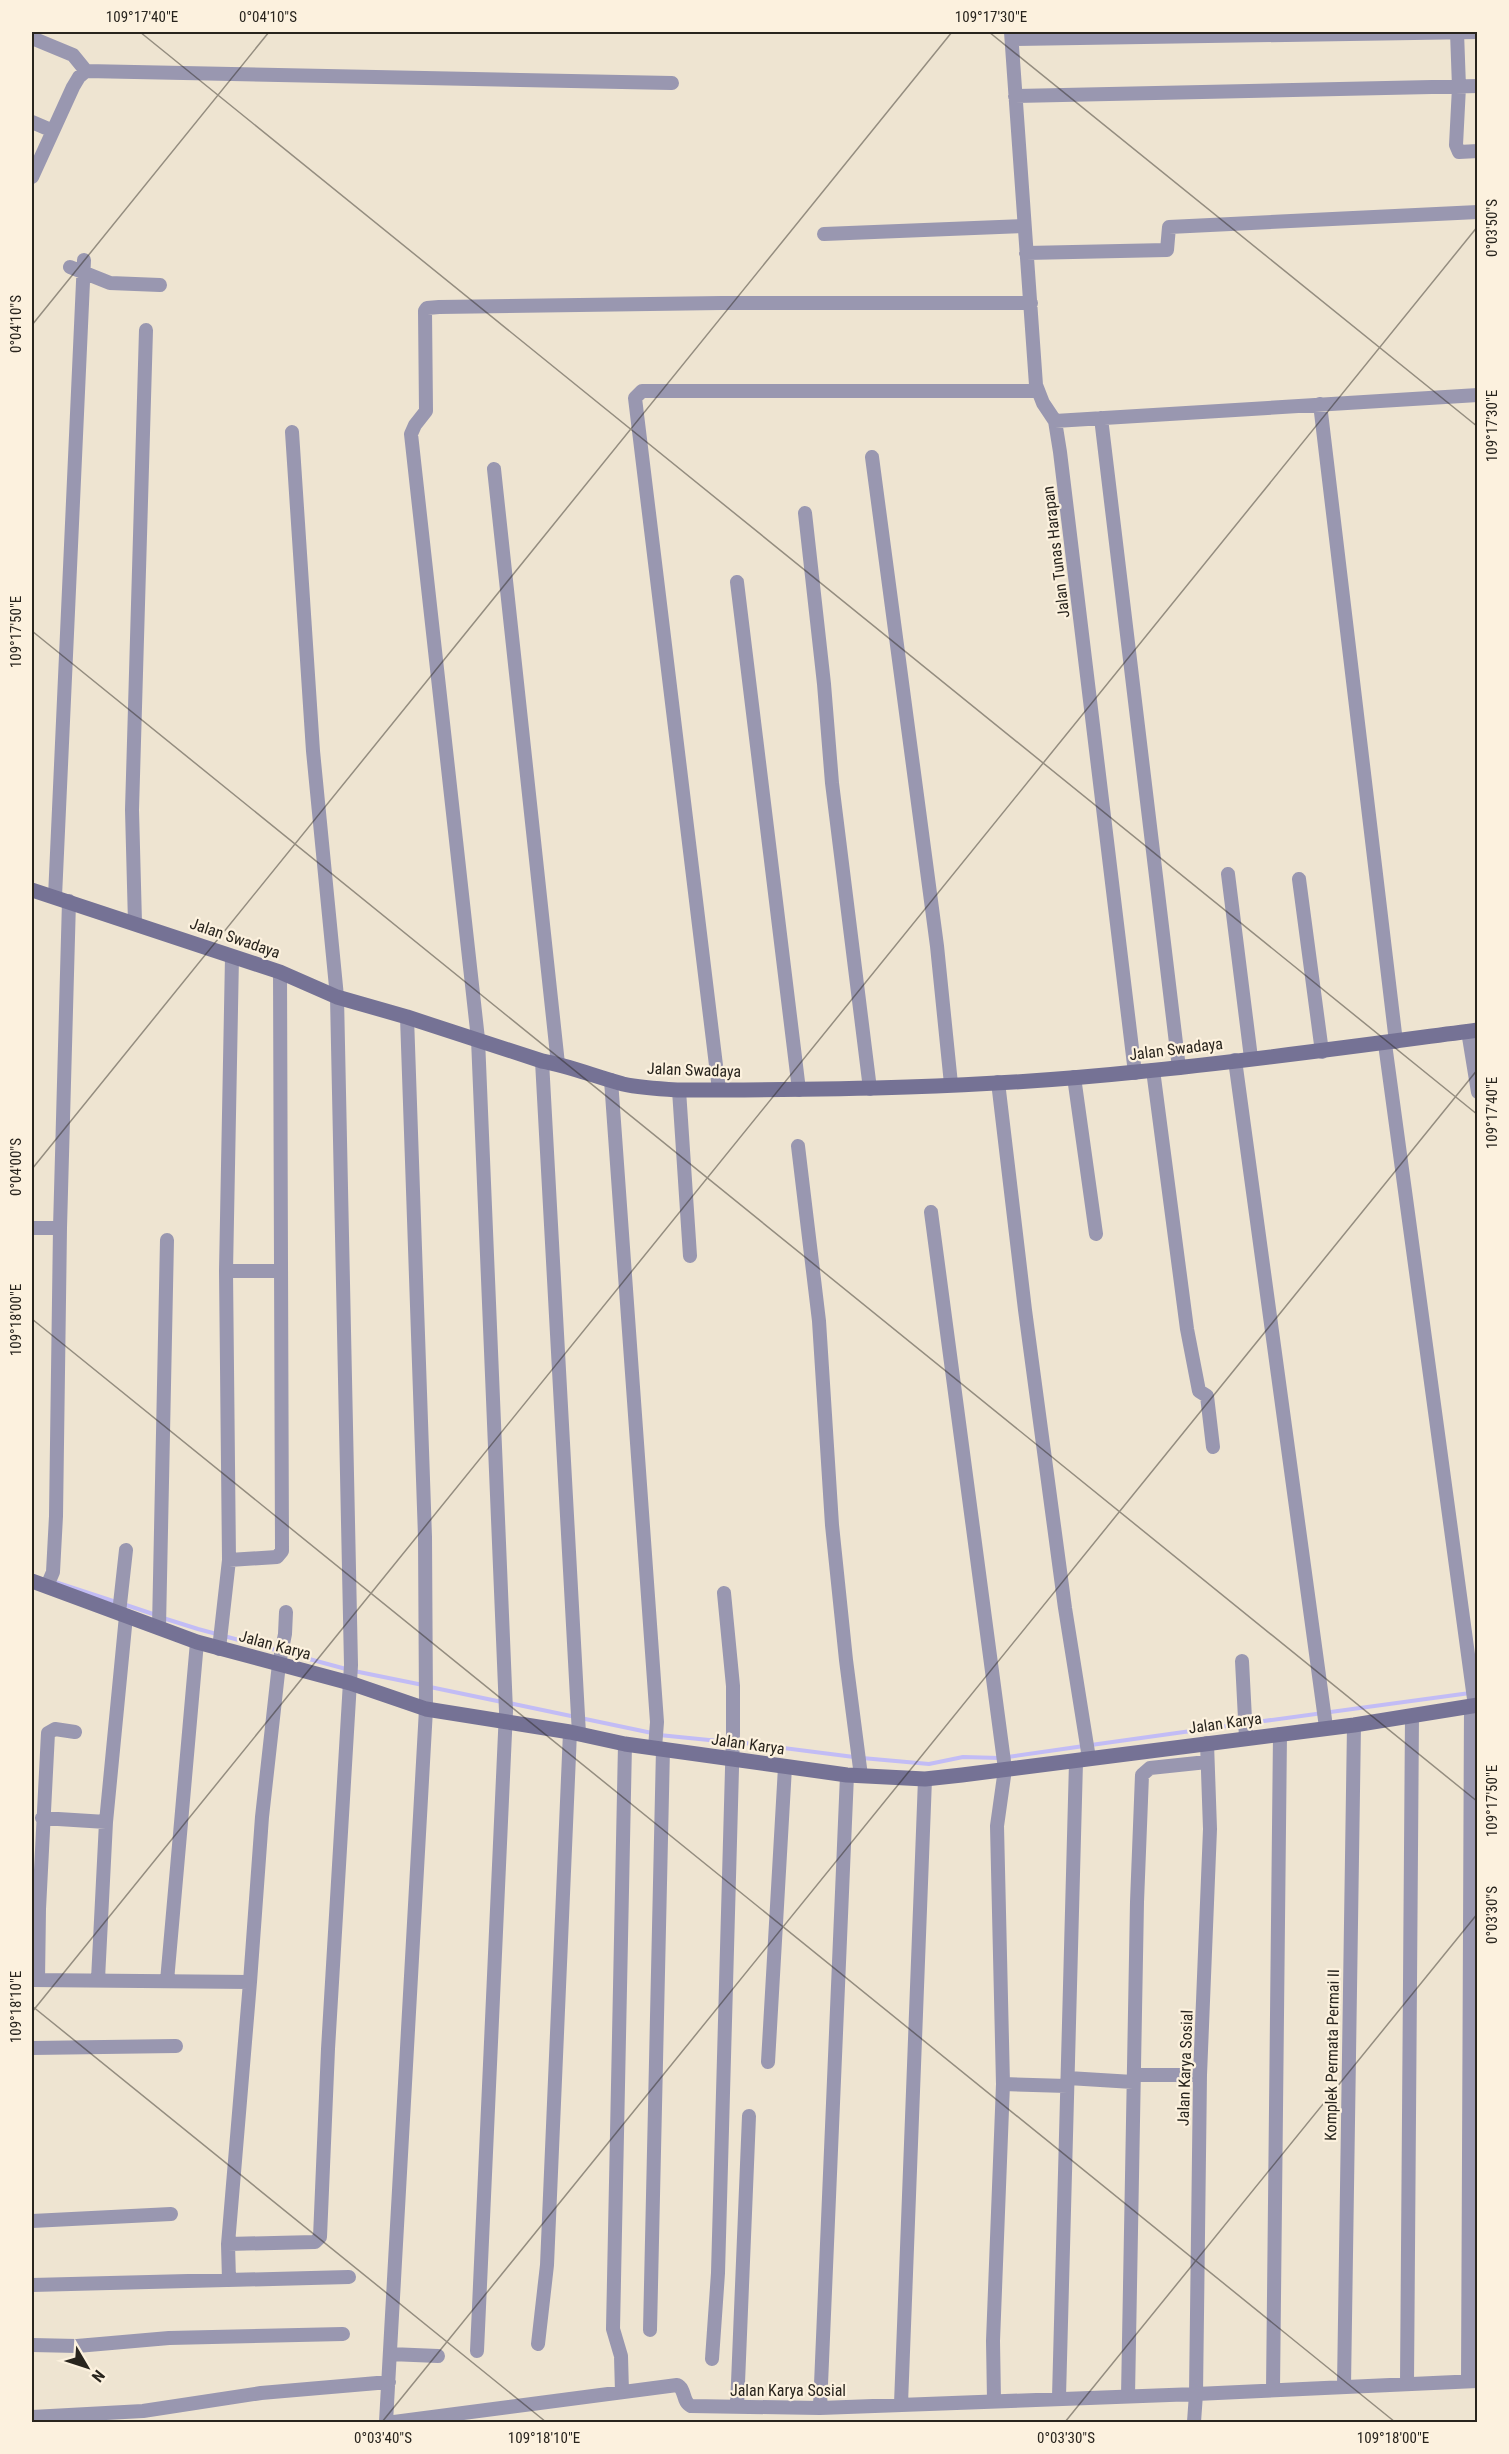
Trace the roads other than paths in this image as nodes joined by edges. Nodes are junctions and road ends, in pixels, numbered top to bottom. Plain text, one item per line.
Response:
1 (1457, 32) edge
2 (1478, 32) edge
3 (1012, 35) edge
4 (32, 38) edge
5 (86, 71) junction
6 (672, 83) dead end
7 (1478, 86) edge
8 (1459, 87) junction
9 (1016, 96) junction
10 (32, 122) edge
11 (53, 131) junction
12 (1478, 151) edge
13 (32, 177) edge
14 (1478, 212) edge
15 (1023, 226) junction
16 (824, 234) dead end
17 (1026, 253) junction
18 (70, 267) dead end
19 (84, 267) junction
20 (160, 285) dead end
21 (1030, 303) junction
22 (146, 330) dead end
23 (1037, 391) junction
24 (1478, 395) edge
25 (1320, 404) junction
26 (1101, 418) junction
27 (1055, 422) junction
28 (292, 432) dead end
29 (873, 457) dead end
30 (494, 469) dead end
31 (805, 513) dead end
32 (737, 582) dead end
33 (1228, 874) dead end
34 (1299, 879) dead end
35 (32, 890) edge
36 (62, 899) junction
37 (135, 923) junction
38 (232, 957) junction
39 (280, 972) junction
40 (337, 997) junction
41 (407, 1017) junction
42 (1473, 1030) edge
43 (478, 1039) junction
44 (1390, 1043) junction
45 (1322, 1052) junction
46 (1251, 1058) junction
47 (1235, 1060) junction
48 (542, 1061) junction
49 (558, 1064) junction
50 (1179, 1068) junction
51 (1153, 1070) junction
52 (1135, 1073) junction
53 (1074, 1077) junction
54 (611, 1080) junction
55 (998, 1082) junction
56 (951, 1084) junction
57 (870, 1089) junction
58 (679, 1090) junction
59 (719, 1090) junction
60 (799, 1090) junction
61 (1478, 1092) edge
62 (798, 1146) dead end
63 (931, 1212) dead end
64 (32, 1228) edge
65 (60, 1228) junction
66 (1096, 1234) dead end
67 (166, 1240) dead end
68 (690, 1256) dead end
69 (226, 1271) junction
70 (281, 1271) junction
71 (1214, 1448) dead end
72 (126, 1550) dead end
73 (229, 1560) junction
74 (50, 1580) junction
75 (32, 1581) edge
76 (724, 1593) dead end
77 (285, 1612) dead end
78 (123, 1615) junction
79 (159, 1621) junction
80 (197, 1642) junction
81 (220, 1646) junction
82 (281, 1656) junction
83 (1242, 1661) dead end
84 (350, 1675) junction
85 (425, 1703) junction
86 (1474, 1704) edge
87 (1412, 1716) junction
88 (506, 1717) junction
89 (1326, 1725) junction
90 (1354, 1725) junction
91 (576, 1731) junction
92 (1246, 1731) junction
93 (75, 1732) dead end
94 (1280, 1734) junction
95 (1207, 1743) junction
96 (626, 1744) junction
97 (658, 1745) junction
98 (732, 1747) junction
99 (1083, 1758) junction
100 (1004, 1761) junction
101 (1208, 1762) junction
102 (785, 1767) junction
103 (856, 1774) junction
104 (925, 1779) junction
105 (42, 1818) junction
106 (106, 1822) junction
107 (98, 1979) junction
108 (35, 1980) edge
109 (167, 1981) junction
110 (250, 1982) junction
111 (176, 2046) dead end
112 (1474, 2046) edge
113 (32, 2048) edge
114 (768, 2062) dead end
115 (1200, 2075) junction
116 (1134, 2078) junction
117 (1068, 2082) junction
118 (1003, 2084) junction
119 (749, 2116) dead end
120 (171, 2214) dead end
121 (32, 2222) edge
122 (228, 2244) junction
123 (349, 2277) dead end
124 (228, 2280) junction
125 (32, 2285) edge
126 (650, 2330) dead end
127 (343, 2334) dead end
128 (538, 2344) dead end
129 (32, 2345) edge
130 (477, 2350) dead end
131 (390, 2354) junction
132 (438, 2356) dead end
133 (712, 2359) dead end
134 (1473, 2381) edge
135 (389, 2382) junction
136 (1407, 2382) junction
137 (1344, 2386) junction
138 (1273, 2390) junction
139 (622, 2392) junction
140 (1196, 2394) junction
141 (1128, 2396) junction
142 (1059, 2397) junction
143 (994, 2400) junction
144 (901, 2404) junction
145 (737, 2407) junction
146 (820, 2408) junction
147 (32, 2417) edge
148 (445, 2418) edge
149 (386, 2422) edge
150 (394, 2422) edge
151 (1194, 2422) edge

1 - 2 street
1 - 3 street
1 - 8 street
3 - 9 street, Jalan Tunas Harapan
4 - 5 street
5 - 6 street
5 - 11 street
7 - 8 street
8 - 9 street
8 - 12 street
9 - 15 street, Jalan Tunas Harapan
10 - 11 street
11 - 13 street
14 - 17 street
15 - 16 street
15 - 17 street, Jalan Tunas Harapan
17 - 21 street, Jalan Tunas Harapan
18 - 19 street
19 - 20 street
19 - 36 street
21 - 23 street, Jalan Tunas Harapan
21 - 43 street
22 - 37 street
23 - 27 street, Jalan Tunas Harapan
23 - 59 street
24 - 25 street
25 - 26 street
25 - 44 street
26 - 27 street
26 - 50 street
27 - 52 street, Jalan Tunas Harapan
28 - 40 street
29 - 56 street
30 - 49 street
31 - 57 street
32 - 60 street
33 - 46 street
34 - 45 street
35 - 36 street, Jalan Swadaya
36 - 37 street, Jalan Swadaya
36 - 65 street
37 - 38 street, Jalan Swadaya
38 - 39 street, Jalan Swadaya
38 - 69 street
39 - 40 street, Jalan Swadaya
39 - 70 street
40 - 41 street, Jalan Swadaya
40 - 84 street
41 - 43 street, Jalan Swadaya
41 - 85 street
42 - 44 street, Jalan Swadaya
42 - 61 street
43 - 48 street, Jalan Swadaya
43 - 88 street
44 - 45 street, Jalan Swadaya
44 - 86 street
45 - 46 street, Jalan Swadaya
46 - 47 street, Jalan Swadaya
47 - 50 street, Jalan Swadaya
47 - 89 street
48 - 49 street, Jalan Swadaya
48 - 91 street
49 - 54 street, Jalan Swadaya
50 - 51 street, Jalan Swadaya
51 - 52 street, Jalan Swadaya
51 - 71 street
52 - 53 street, Jalan Swadaya
53 - 55 street, Jalan Swadaya
53 - 66 street
54 - 58 street, Jalan Swadaya
54 - 97 street
55 - 56 street, Jalan Swadaya
55 - 99 street
56 - 57 street, Jalan Swadaya
57 - 60 street, Jalan Swadaya
58 - 59 street, Jalan Swadaya
58 - 68 street
59 - 60 street, Jalan Swadaya
62 - 103 street
63 - 100 street
64 - 65 street
65 - 74 street
67 - 79 street
69 - 70 street
69 - 73 street
70 - 73 street
72 - 78 street
73 - 81 street
74 - 75 street, Jalan Karya
74 - 78 street, Jalan Karya
76 - 98 street
77 - 82 street
78 - 79 street, Jalan Karya
78 - 106 street
79 - 80 street, Jalan Karya
80 - 81 street, Jalan Karya
80 - 109 street
81 - 82 street, Jalan Karya
82 - 84 street, Jalan Karya
82 - 110 street
83 - 92 street
84 - 85 street, Jalan Karya
84 - 122 street
85 - 88 street, Jalan Karya
85 - 131 street
86 - 87 street, Jalan Karya
86 - 112 street
87 - 90 street, Jalan Karya
87 - 136 street
88 - 91 street, Jalan Karya
88 - 130 street
89 - 90 street, Jalan Karya
89 - 94 street, Jalan Karya
90 - 137 street, Komplek Permata Permai II
91 - 96 street, Jalan Karya
91 - 128 street
92 - 94 street, Jalan Karya
92 - 95 street, Jalan Karya
93 - 105 street
94 - 138 street
95 - 99 street, Jalan Karya
95 - 101 street, Jalan Karya Sosial
96 - 97 street, Jalan Karya
96 - 139 street
97 - 98 street, Jalan Karya
97 - 126 street
98 - 102 street, Jalan Karya
98 - 133 street
99 - 100 street, Jalan Karya
99 - 117 street
100 - 104 street, Jalan Karya
100 - 118 street
101 - 115 street, Jalan Karya Sosial
101 - 116 street
102 - 103 street, Jalan Karya
102 - 114 street
103 - 104 street, Jalan Karya
103 - 146 street
104 - 144 street
105 - 106 street
105 - 108 street
106 - 107 street
107 - 108 street
107 - 109 street
109 - 110 street
110 - 122 street
111 - 113 street
112 - 134 street
115 - 116 street
115 - 140 street, Jalan Karya Sosial
116 - 117 street
116 - 141 street
117 - 118 street
117 - 142 street
118 - 143 street
119 - 145 street
120 - 121 street
122 - 124 street
123 - 124 street
124 - 125 street
127 - 129 street
131 - 132 street
131 - 135 street
134 - 136 street
135 - 147 street
135 - 149 street
136 - 137 street
137 - 138 street
138 - 140 street
139 - 145 street, Jalan Karya Sosial
139 - 148 street, Jalan Karya Sosial
140 - 141 street, Jalan Karya Sosial
140 - 151 street, Jalan Karya Sosial
141 - 142 street, Jalan Karya Sosial
142 - 143 street, Jalan Karya Sosial
143 - 144 street, Jalan Karya Sosial
144 - 146 street, Jalan Karya Sosial
145 - 146 street, Jalan Karya Sosial
148 - 150 street, Jalan Karya Sosial

